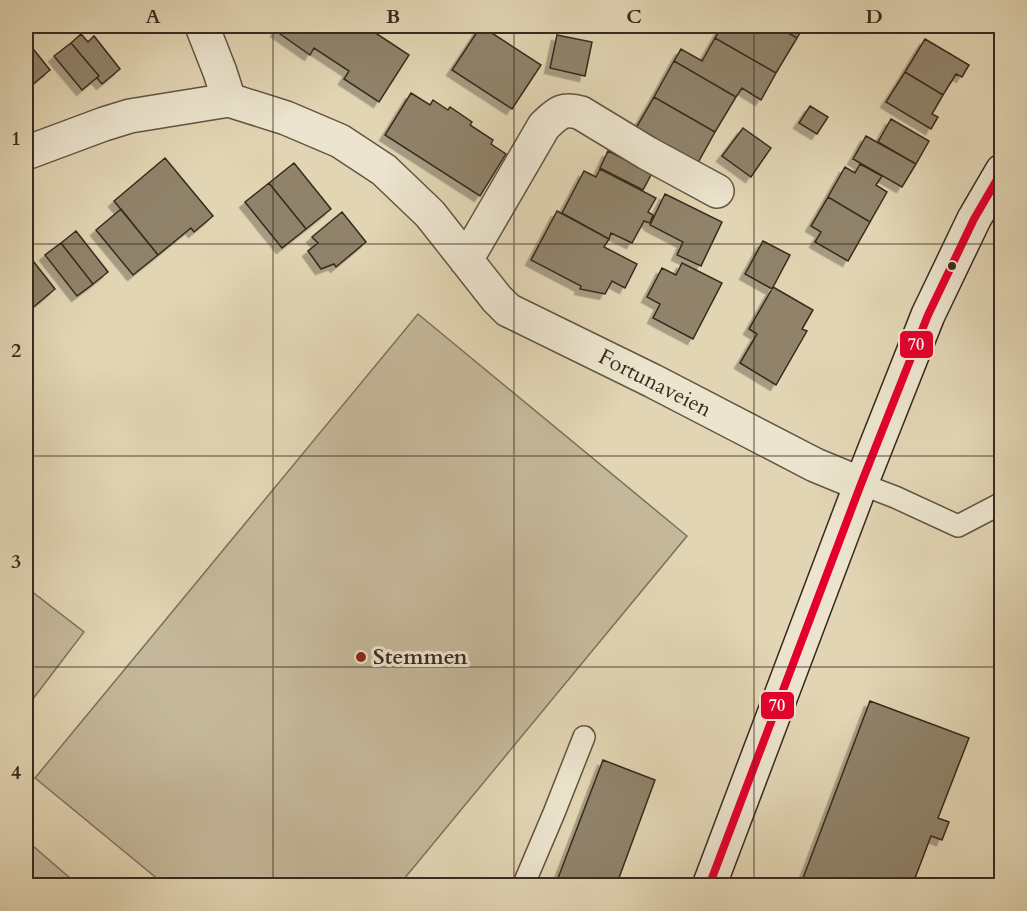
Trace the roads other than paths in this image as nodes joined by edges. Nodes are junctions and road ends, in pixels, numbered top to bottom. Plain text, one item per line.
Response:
1 (202, 26) edge
2 (229, 100) junction
3 (26, 153) edge
4 (1002, 171) edge
5 (717, 191) dead end
6 (466, 260) junction
7 (861, 484) junction
8 (1002, 503) edge
9 (584, 737) dead end
10 (523, 885) edge
11 (710, 885) edge

1 - 2 street
2 - 3 street, Fortunaveien
2 - 6 street, Fortunaveien
4 - 7 street
5 - 6 street
6 - 7 street, Fortunaveien
7 - 8 lane
7 - 11 street
9 - 10 lane

